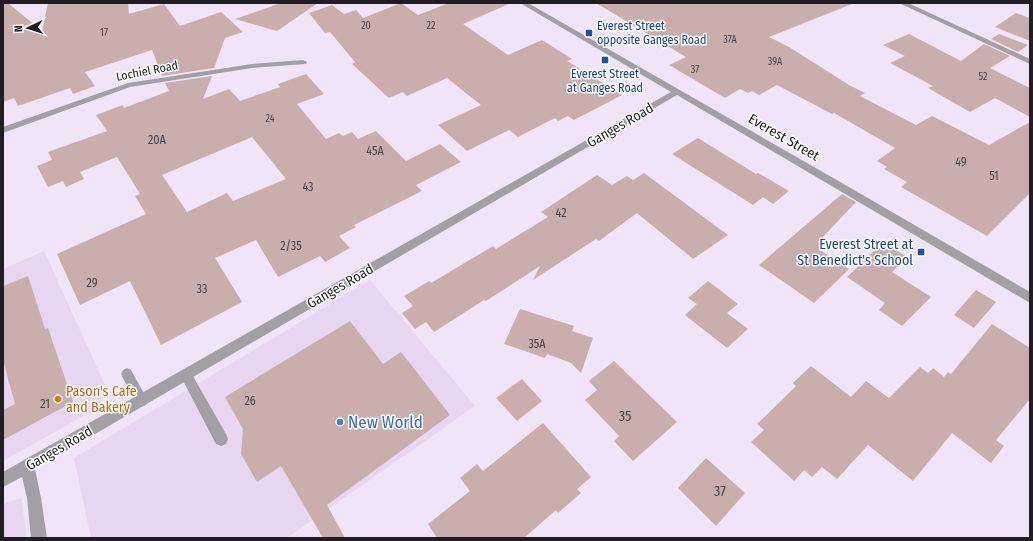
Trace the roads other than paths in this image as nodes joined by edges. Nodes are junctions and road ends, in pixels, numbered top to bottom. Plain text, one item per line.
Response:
1 (523, 3) edge
2 (902, 3) edge
3 (302, 62) dead end
4 (1030, 62) edge
5 (676, 92) junction
6 (3, 130) edge
7 (1030, 298) edge
8 (127, 374) dead end
9 (186, 374) junction
10 (140, 401) junction
11 (221, 439) dead end
12 (27, 466) junction
13 (3, 480) edge
14 (39, 538) edge

1 - 5 street, Everest Street
2 - 4 street
3 - 6 street, Lochiel Road
5 - 7 street, Everest Street
5 - 9 street, Ganges Road
8 - 10 street
9 - 10 street, Ganges Road
9 - 11 street
10 - 12 street, Ganges Road
12 - 13 street, Ganges Road
12 - 14 street

